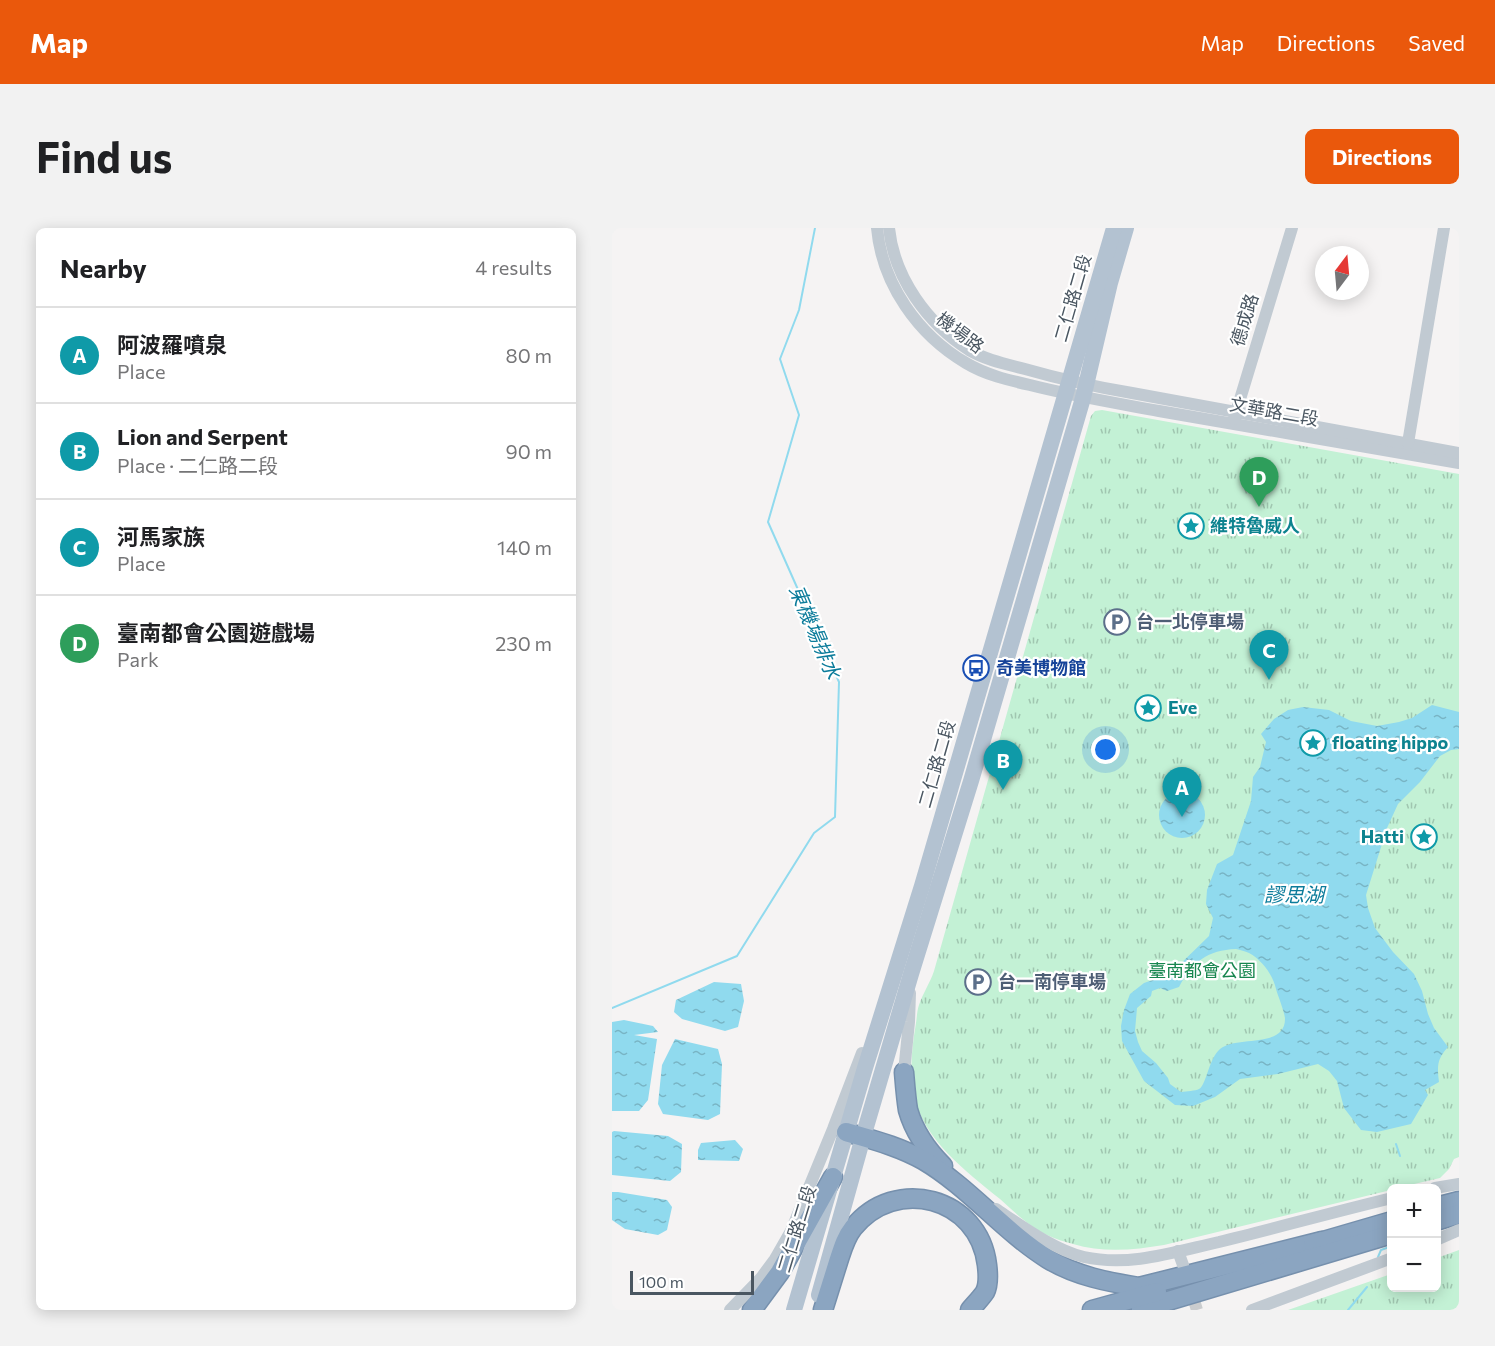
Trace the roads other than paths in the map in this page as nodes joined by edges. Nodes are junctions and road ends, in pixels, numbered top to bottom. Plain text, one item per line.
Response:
1 (876, 228) edge
2 (889, 228) edge
3 (1114, 228) edge
4 (1126, 228) edge
5 (1292, 228) edge
6 (1444, 228) edge
7 (1067, 388) junction
8 (1084, 391) junction
9 (1234, 418) junction
10 (1408, 443) junction
11 (1459, 453) edge
12 (1459, 463) edge
13 (922, 886) junction
14 (911, 974) junction
15 (904, 1072) junction
16 (854, 1134) junction
17 (833, 1176) junction
18 (1459, 1184) edge
19 (1441, 1187) edge
20 (964, 1190) junction
21 (1387, 1199) edge
22 (1459, 1201) edge
23 (1441, 1206) edge
24 (1459, 1214) edge
25 (1441, 1220) edge
26 (1387, 1222) edge
27 (1459, 1230) edge
28 (1387, 1236) edge
29 (1441, 1238) edge
30 (1322, 1241) junction
31 (1178, 1251) junction
32 (1387, 1260) edge
33 (1183, 1265) tunnel mouth
34 (1250, 1277) junction
35 (730, 1310) edge
36 (752, 1310) edge
37 (794, 1310) edge
38 (815, 1310) edge
39 (823, 1310) edge
40 (970, 1310) edge
41 (1092, 1310) edge
42 (1136, 1310) edge
43 (1173, 1310) edge
44 (1252, 1310) edge

1 - 7 street, 機場路
2 - 7 street, 機場路
3 - 7 main road, 二仁路二段
4 - 8 main road, 二仁路二段
5 - 9 street, 德成路
6 - 10 street
7 - 8 street, 機場路
7 - 13 main road, 二仁路二段
8 - 9 street, 文華路二段
8 - 14 main road, 二仁路二段
9 - 10 street, 文華路二段
9 - 12 street, 文華路二段
10 - 11 street, 文華路二段
13 - 16 main road, 二仁路二段
13 - 35 street
14 - 15 street
14 - 16 main road, 二仁路二段
15 - 20 highway
15 - 31 street
16 - 17 main road, 二仁路二段
16 - 20 highway
16 - 38 main road, 二仁路二段
17 - 36 highway
17 - 37 main road, 二仁路二段
18 - 19 street
20 - 30 highway
21 - 31 street
22 - 23 highway
24 - 25 highway
26 - 30 highway
27 - 29 street
28 - 34 highway
30 - 41 highway
31 - 33 street
32 - 44 street
34 - 42 highway
34 - 43 highway
39 - 40 highway

